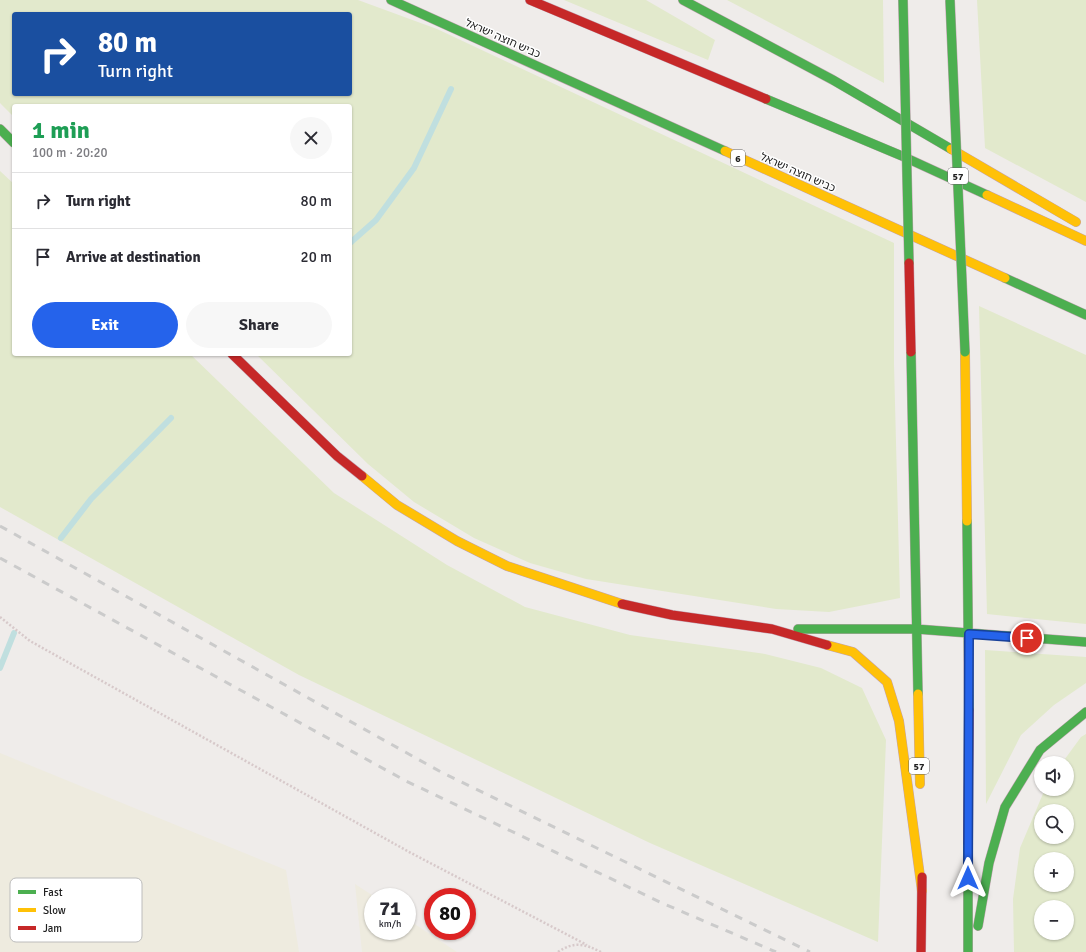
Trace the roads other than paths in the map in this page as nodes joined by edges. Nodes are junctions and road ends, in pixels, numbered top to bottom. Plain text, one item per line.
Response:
1 (391, 0) edge
2 (530, 0) edge
3 (683, 0) edge
4 (903, 0) edge
5 (950, 0) edge
6 (0, 129) edge
7 (12, 141) edge
8 (1086, 228) edge
9 (1086, 241) edge
10 (1086, 315) edge
11 (234, 356) edge
12 (772, 629) junction
13 (916, 630) junction
14 (969, 634) junction
15 (1086, 642) edge
16 (1086, 712) edge
17 (922, 891) junction
18 (921, 952) edge
19 (968, 952) edge
20 (974, 952) edge

1 - 10 highway, כביש חוצה ישראל / 6
2 - 9 highway
3 - 8 highway
4 - 13 highway, 57, bridge
5 - 14 highway, 57, bridge
6 - 7 highway
11 - 12 highway
12 - 13 highway
12 - 17 highway
13 - 14 highway
13 - 17 highway, 57
14 - 15 highway
14 - 19 highway, 57
16 - 20 highway
17 - 18 highway, 57

